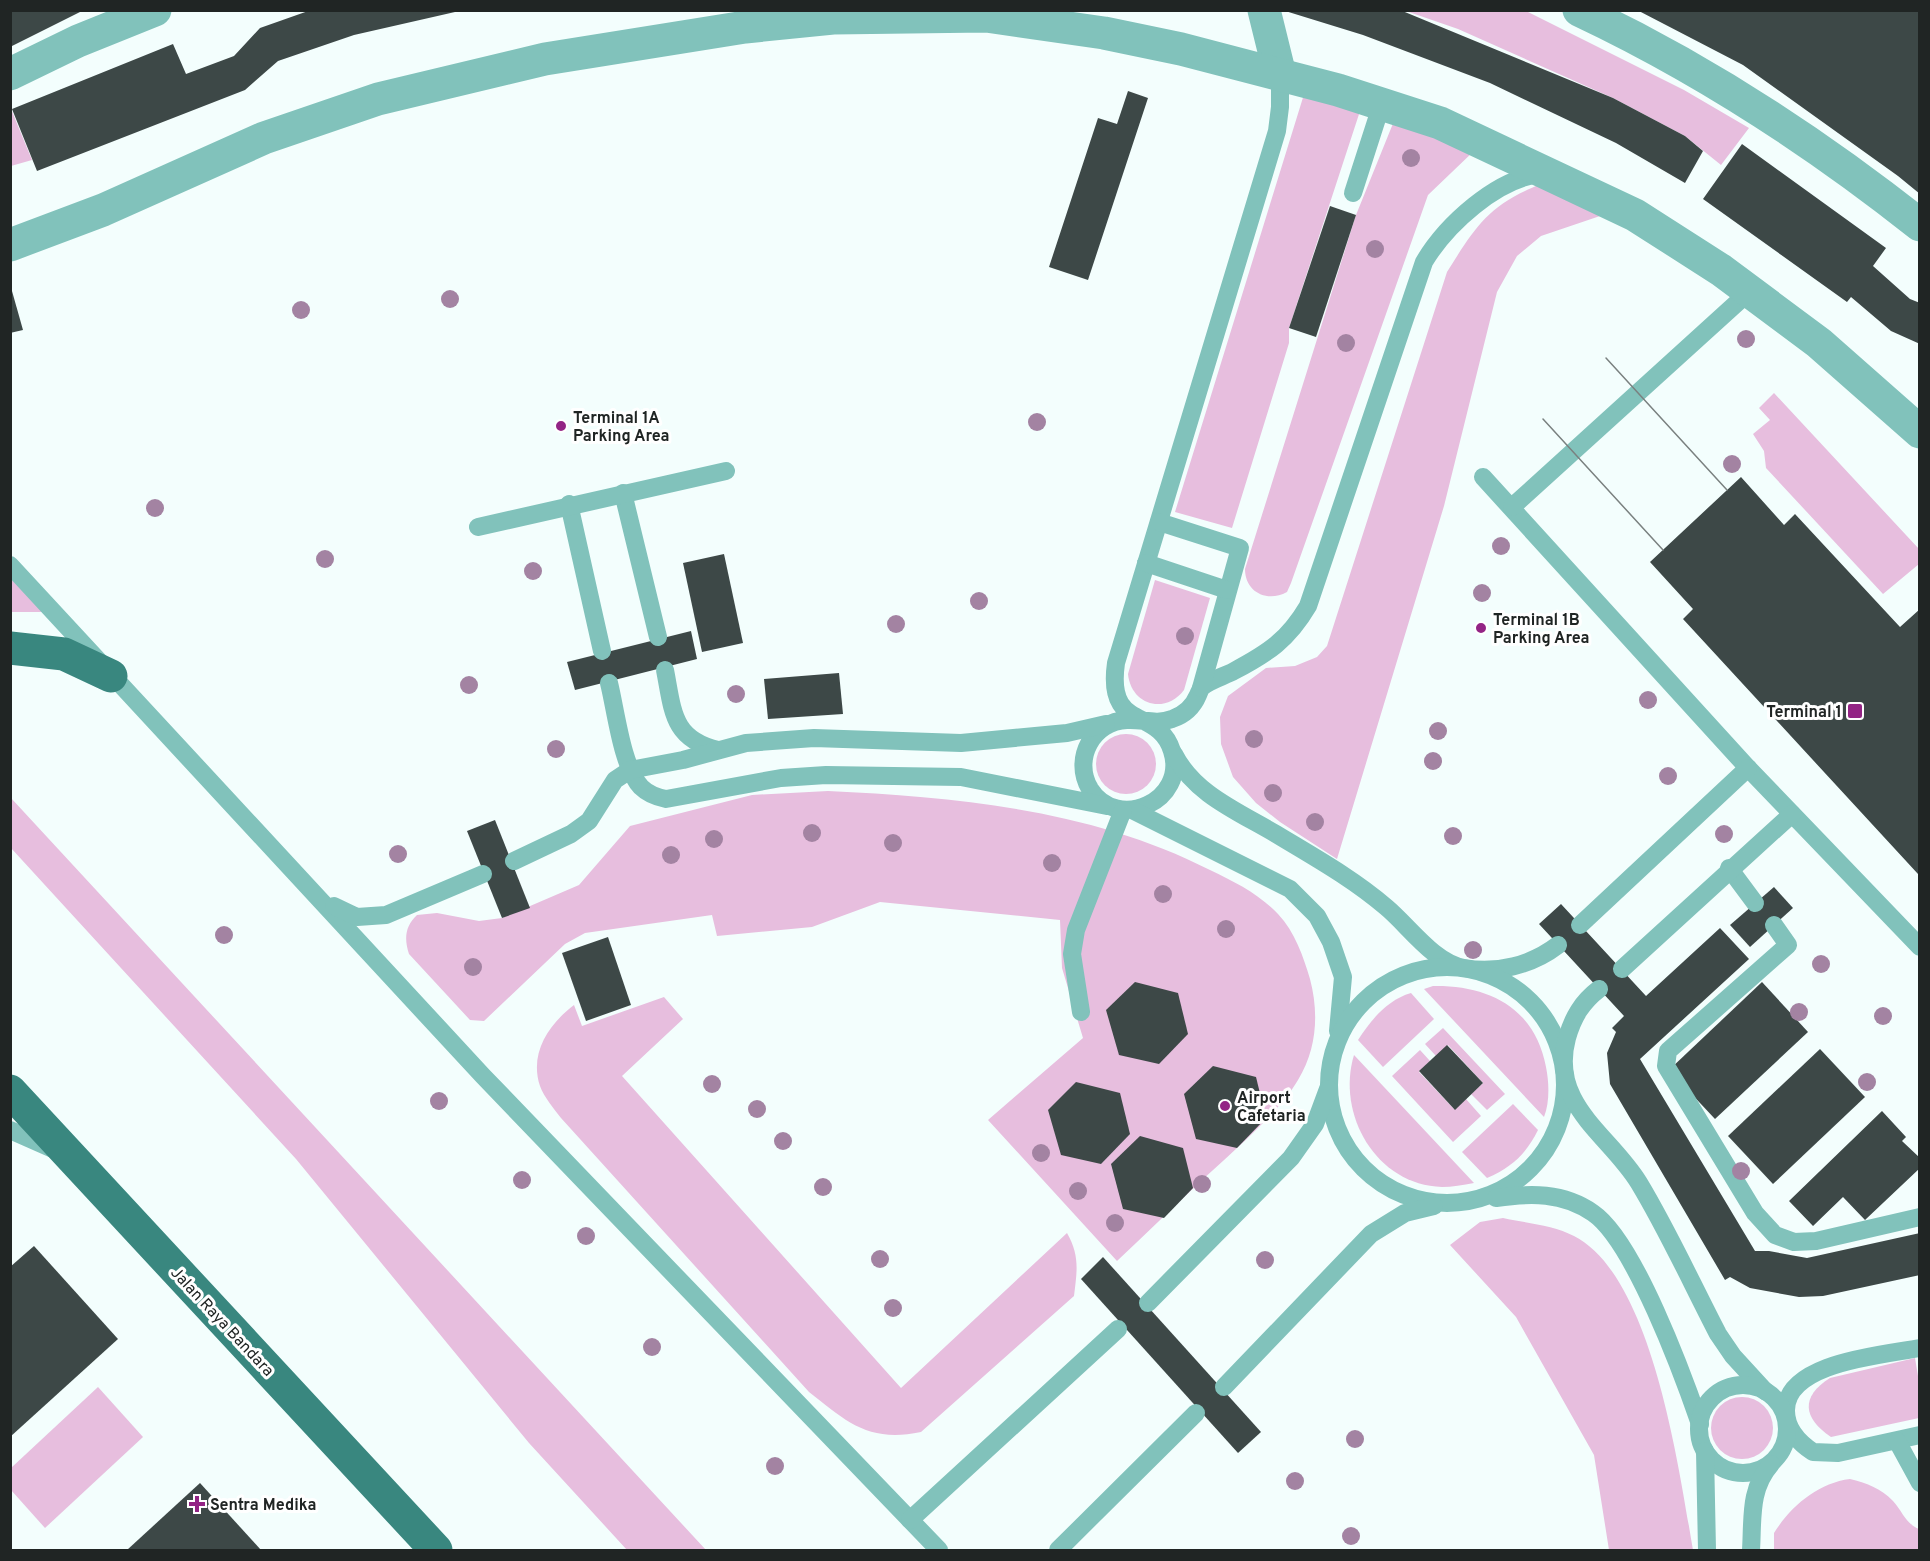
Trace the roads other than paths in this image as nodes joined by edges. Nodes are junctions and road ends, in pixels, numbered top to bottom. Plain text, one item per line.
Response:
1 (155, 10) edge
2 (1264, 10) edge
3 (1579, 10) edge
4 (10, 74) edge
5 (1280, 75) junction
6 (1382, 103) junction
7 (1549, 173) junction
8 (1353, 194) dead end
9 (1920, 225) edge
10 (10, 244) edge
11 (1750, 291) junction
12 (1920, 432) edge
13 (726, 471) dead end
14 (1483, 477) dead end
15 (623, 493) junction
16 (569, 504) junction
17 (1512, 507) junction
18 (1159, 522) junction
19 (478, 527) dead end
20 (1146, 563) junction
21 (10, 565) edge
22 (1227, 590) junction
23 (658, 637) dead end
24 (10, 648) edge
25 (602, 651) dead end
26 (665, 670) dead end
27 (111, 676) junction
28 (609, 683) dead end
29 (1201, 688) junction
30 (1119, 720) junction
31 (1146, 723) junction
32 (719, 750) junction
33 (1172, 750) junction
34 (1748, 768) junction
35 (630, 770) junction
36 (1123, 809) junction
37 (1792, 814) junction
38 (514, 861) dead end
39 (1729, 868) junction
40 (483, 874) dead end
41 (322, 899) junction
42 (1755, 903) dead end
43 (1580, 925) dead end
44 (1774, 926) dead end
45 (1558, 945) dead end
46 (1920, 947) edge
47 (1463, 968) junction
48 (1622, 969) dead end
49 (1599, 989) dead end
50 (1081, 1012) dead end
51 (1336, 1045) junction
52 (1565, 1075) junction
53 (1329, 1081) junction
54 (10, 1091) edge
55 (10, 1130) edge
56 (93, 1181) junction
57 (1482, 1199) junction
58 (1444, 1204) junction
59 (1920, 1217) edge
60 (1148, 1303) dead end
61 (1119, 1329) dead end
62 (1920, 1348) edge
63 (1224, 1387) dead end
64 (1766, 1392) junction
65 (1196, 1413) dead end
66 (1786, 1419) junction
67 (1700, 1424) junction
68 (1920, 1435) edge
69 (1896, 1441) junction
70 (1705, 1451) junction
71 (1776, 1458) junction
72 (1920, 1483) edge
73 (910, 1520) junction
74 (436, 1551) edge
75 (939, 1551) edge
76 (1058, 1551) edge
77 (1707, 1551) edge
78 (1751, 1551) edge

1 - 4 street
2 - 5 street
3 - 9 street
5 - 6 street
5 - 10 street
5 - 18 lane
6 - 7 street
6 - 8 lane
7 - 11 street
7 - 29 lane
11 - 12 street
11 - 17 lane
13 - 15 lane
14 - 17 lane
15 - 16 lane
15 - 23 lane
16 - 19 lane
16 - 25 lane
17 - 34 lane
18 - 20 lane
18 - 22 lane
20 - 22 lane
20 - 31 lane
21 - 27 lane
22 - 29 lane
24 - 27 main road
26 - 32 lane
27 - 41 lane
28 - 35 lane
29 - 31 lane
30 - 31 lane
30 - 32 lane
30 - 36 lane
31 - 33 lane
32 - 35 lane
33 - 36 lane
33 - 47 lane
34 - 37 lane
34 - 43 lane
35 - 36 lane
35 - 38 lane
36 - 50 lane
36 - 51 lane
37 - 39 lane
37 - 46 lane
39 - 42 lane
39 - 48 lane
40 - 41 lane
41 - 73 lane
44 - 59 lane
45 - 47 lane
47 - 51 lane
47 - 52 lane
49 - 52 lane
51 - 53 lane
52 - 57 lane
52 - 64 lane
53 - 58 lane
53 - 60 lane
54 - 56 main road, Jalan Raya Bandara
55 - 56 lane
56 - 74 main road, Jalan Raya Bandara
57 - 58 lane
57 - 67 lane
58 - 63 lane
61 - 73 lane
62 - 66 lane
64 - 66 lane
64 - 67 lane
65 - 76 lane
66 - 69 lane
66 - 71 lane
67 - 70 lane
68 - 69 lane
69 - 72 lane
70 - 71 lane
70 - 77 lane
71 - 78 lane
73 - 75 lane

